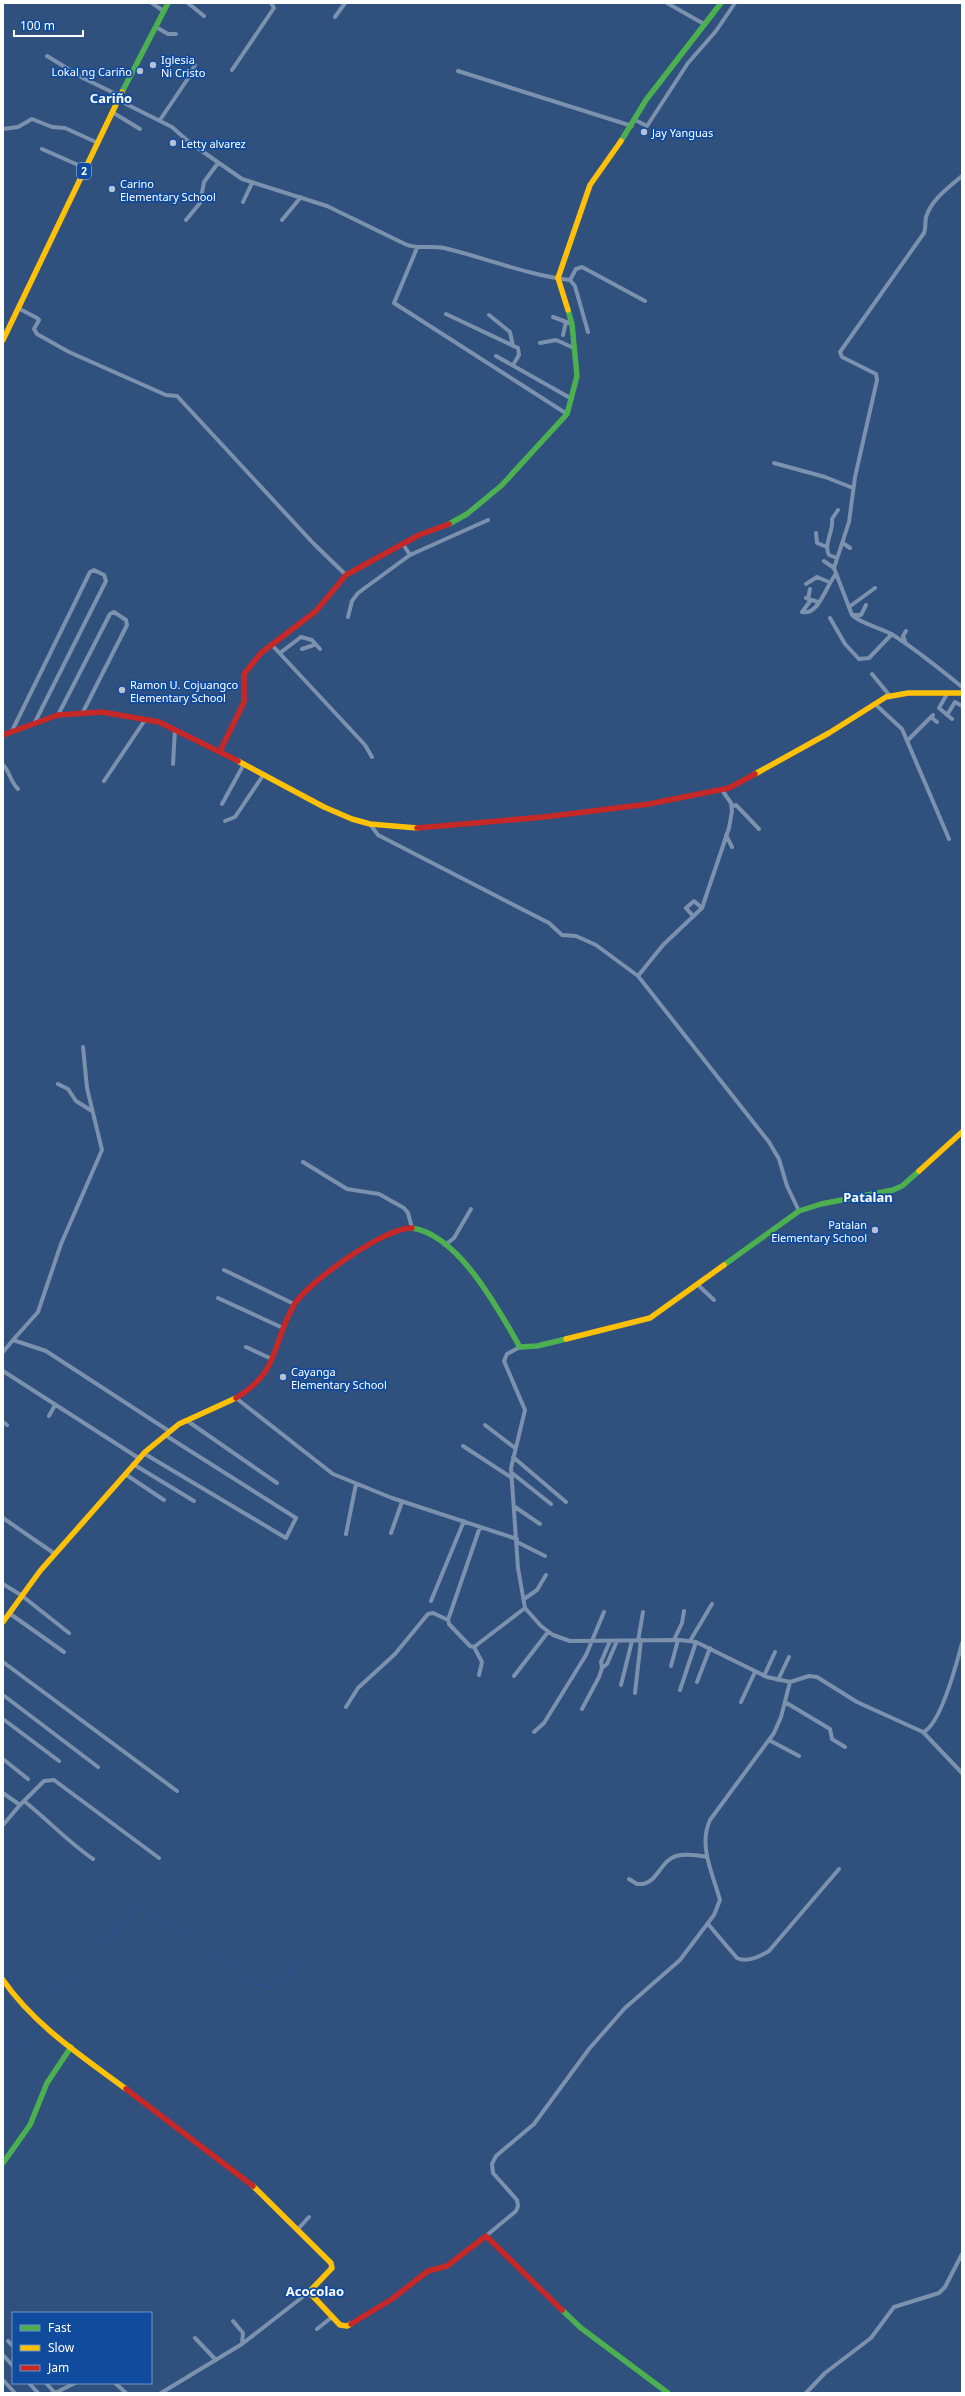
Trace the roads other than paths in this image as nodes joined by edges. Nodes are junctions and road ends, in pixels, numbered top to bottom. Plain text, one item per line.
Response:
1 (152, 3) edge
2 (168, 3) edge
3 (188, 3) edge
4 (271, 3) edge
5 (345, 3) edge
6 (667, 3) edge
7 (721, 3) edge
8 (735, 3) edge
9 (162, 10) junction
10 (204, 16) dead end
11 (335, 17) dead end
12 (704, 24) junction
13 (156, 27) junction
14 (176, 34) dead end
15 (47, 56) dead end
16 (195, 65) dead end
17 (232, 70) dead end
18 (458, 71) dead end
19 (119, 98) junction
20 (112, 112) junction
21 (160, 120) junction
22 (633, 123) junction
23 (3, 129) edge
24 (140, 129) dead end
25 (98, 143) junction
26 (42, 149) dead end
27 (218, 163) junction
28 (85, 168) junction
29 (962, 176) edge
30 (252, 183) junction
31 (300, 197) junction
32 (243, 202) dead end
33 (186, 220) dead end
34 (282, 220) dead end
35 (417, 248) junction
36 (558, 278) junction
37 (570, 280) junction
38 (645, 301) dead end
39 (18, 307) junction
40 (446, 314) dead end
41 (489, 315) dead end
42 (552, 317) dead end
43 (569, 323) junction
44 (588, 332) dead end
45 (564, 335) dead end
46 (3, 340) edge
47 (540, 343) dead end
48 (513, 346) junction
49 (574, 348) junction
50 (496, 356) dead end
51 (513, 365) junction
52 (572, 399) junction
53 (567, 414) junction
54 (774, 463) dead end
55 (853, 488) junction
56 (838, 510) dead end
57 (488, 520) dead end
58 (816, 533) dead end
59 (843, 544) junction
60 (404, 545) junction
61 (827, 547) junction
62 (850, 548) dead end
63 (410, 554) junction
64 (837, 558) junction
65 (824, 561) dead end
66 (834, 568) junction
67 (836, 574) junction
68 (346, 575) junction
69 (829, 582) junction
70 (806, 584) dead end
71 (875, 588) dead end
72 (810, 589) dead end
73 (808, 599) junction
74 (818, 602) junction
75 (866, 605) dead end
76 (849, 606) junction
77 (852, 615) junction
78 (348, 617) dead end
79 (830, 618) dead end
80 (906, 631) dead end
81 (892, 634) junction
82 (271, 644) junction
83 (906, 644) junction
84 (314, 645) junction
85 (302, 649) dead end
86 (320, 649) dead end
87 (280, 654) junction
88 (872, 674) dead end
89 (962, 687) edge
90 (947, 694) junction
91 (962, 694) edge
92 (890, 696) junction
93 (875, 704) junction
94 (962, 706) edge
95 (83, 712) junction
96 (58, 715) junction
97 (947, 715) junction
98 (952, 719) dead end
99 (145, 720) junction
100 (35, 722) junction
101 (937, 722) dead end
102 (175, 728) junction
103 (12, 731) junction
104 (3, 735) edge
105 (907, 741) junction
106 (220, 751) junction
107 (372, 757) dead end
108 (173, 764) dead end
109 (244, 764) junction
110 (3, 765) edge
111 (264, 774) junction
112 (104, 781) dead end
113 (18, 789) dead end
114 (722, 790) junction
115 (222, 804) dead end
116 (732, 806) junction
117 (225, 821) dead end
118 (370, 824) junction
119 (759, 829) dead end
120 (726, 835) junction
121 (949, 839) dead end
122 (732, 847) dead end
123 (702, 908) junction
124 (693, 916) junction
125 (638, 976) junction
126 (83, 1047) dead end
127 (58, 1084) dead end
128 (92, 1111) junction
129 (962, 1132) edge
130 (304, 1162) dead end
131 (471, 1209) dead end
132 (799, 1211) junction
133 (412, 1228) junction
134 (445, 1245) junction
135 (224, 1270) dead end
136 (698, 1285) junction
137 (218, 1298) dead end
138 (714, 1300) dead end
139 (294, 1304) junction
140 (283, 1328) junction
141 (13, 1340) junction
142 (246, 1347) dead end
143 (520, 1347) junction
144 (3, 1352) edge
145 (272, 1359) junction
146 (3, 1371) edge
147 (236, 1398) junction
148 (55, 1404) junction
149 (49, 1416) dead end
150 (186, 1420) junction
151 (485, 1425) dead end
152 (167, 1433) junction
153 (463, 1446) dead end
154 (515, 1448) junction
155 (145, 1454) junction
156 (513, 1457) junction
157 (140, 1459) junction
158 (133, 1464) junction
159 (512, 1473) junction
160 (125, 1474) junction
161 (512, 1478) junction
162 (277, 1483) dead end
163 (356, 1484) junction
164 (164, 1500) dead end
165 (194, 1501) dead end
166 (402, 1502) junction
167 (566, 1502) dead end
168 (551, 1504) dead end
169 (514, 1507) junction
170 (3, 1518) edge
171 (464, 1521) junction
172 (540, 1524) dead end
173 (480, 1527) junction
174 (391, 1533) dead end
175 (346, 1534) dead end
176 (517, 1540) junction
177 (55, 1554) junction
178 (545, 1556) dead end
179 (546, 1575) dead end
180 (3, 1584) edge
181 (21, 1595) junction
182 (524, 1599) junction
183 (431, 1601) dead end
184 (712, 1604) dead end
185 (525, 1608) junction
186 (684, 1611) dead end
187 (604, 1612) dead end
188 (643, 1612) dead end
189 (9, 1613) junction
190 (448, 1620) junction
191 (3, 1622) edge
192 (548, 1632) junction
193 (69, 1633) dead end
194 (640, 1640) junction
195 (676, 1640) junction
196 (617, 1641) junction
197 (632, 1641) junction
198 (690, 1641) junction
199 (590, 1642) junction
200 (610, 1642) junction
201 (696, 1642) junction
202 (962, 1643) edge
203 (474, 1647) junction
204 (710, 1648) junction
205 (64, 1652) dead end
206 (775, 1652) dead end
207 (789, 1657) dead end
208 (3, 1662) edge
209 (671, 1666) dead end
210 (602, 1668) junction
211 (754, 1672) junction
212 (478, 1675) dead end
213 (514, 1676) dead end
214 (764, 1676) junction
215 (778, 1680) junction
216 (698, 1682) dead end
217 (790, 1682) junction
218 (621, 1685) dead end
219 (680, 1690) dead end
220 (635, 1693) dead end
221 (3, 1695) edge
222 (741, 1702) dead end
223 (785, 1702) junction
224 (346, 1707) dead end
225 (582, 1709) dead end
226 (3, 1719) edge
227 (534, 1732) dead end
228 (923, 1732) junction
229 (769, 1740) junction
230 (845, 1747) dead end
231 (799, 1756) dead end
232 (3, 1759) edge
233 (59, 1761) dead end
234 (98, 1768) dead end
235 (962, 1773) edge
236 (28, 1779) dead end
237 (177, 1791) dead end
238 (3, 1793) edge
239 (24, 1800) junction
240 (20, 1805) junction
241 (3, 1825) edge
242 (707, 1857) junction
243 (159, 1858) dead end
244 (93, 1859) dead end
245 (840, 1868) dead end
246 (629, 1879) dead end
247 (708, 1924) junction
248 (3, 1980) edge
249 (71, 2047) junction
250 (3, 2163) edge
251 (309, 2217) dead end
252 (298, 2228) junction
253 (486, 2236) junction
254 (962, 2254) edge
255 (310, 2292) junction
256 (332, 2317) junction
257 (233, 2321) dead end
258 (317, 2329) dead end
259 (195, 2338) dead end
260 (8, 2341) dead end
261 (242, 2344) junction
262 (12, 2345) edge
263 (3, 2355) edge
264 (216, 2360) junction
265 (12, 2365) edge
266 (3, 2380) edge
267 (30, 2384) edge
268 (47, 2384) edge
269 (73, 2384) edge
270 (117, 2384) edge
271 (15, 2393) edge
272 (38, 2393) edge
273 (55, 2393) edge
274 (126, 2393) edge
275 (161, 2393) edge
276 (668, 2393) edge
277 (806, 2393) edge

1 - 9 street
2 - 9 main road, 2
3 - 10 street
4 - 17 street
5 - 11 street
6 - 12 street
7 - 12 main road
8 - 22 street
9 - 13 main road, 2
12 - 22 main road
13 - 14 street
13 - 19 main road, 2
15 - 19 street
16 - 21 street
18 - 22 street
19 - 20 main road, 2
19 - 21 street
20 - 24 street
20 - 25 main road, 2
21 - 27 street
22 - 36 main road
23 - 25 street
25 - 28 main road, 2
26 - 28 street
27 - 30 street
27 - 33 street
28 - 39 main road, 2
29 - 55 street
30 - 31 street
30 - 32 street
31 - 34 street
31 - 35 street
35 - 36 street
35 - 53 street
36 - 37 street
36 - 43 main road
37 - 38 street
37 - 44 street
39 - 46 main road, 2
39 - 68 street
40 - 48 street
41 - 48 street
42 - 43 street
43 - 45 street
43 - 49 main road
47 - 49 street
48 - 51 street
49 - 52 main road
50 - 51 street
51 - 52 street
52 - 53 main road
53 - 60 main road
54 - 55 street
55 - 59 street
56 - 61 street
57 - 63 street
58 - 61 street
59 - 62 street
59 - 64 street
60 - 63 street
60 - 68 main road
61 - 64 street
63 - 78 street
64 - 66 street
65 - 66 street
66 - 67 street
67 - 69 street
67 - 76 street
68 - 82 main road
69 - 70 street
69 - 74 street
71 - 76 street
72 - 73 street
73 - 74 street
73 - 74 street
75 - 77 street
76 - 77 street
77 - 81 street
79 - 81 street
80 - 83 street
81 - 83 street
82 - 87 street
82 - 106 main road
83 - 89 street
84 - 85 street
84 - 86 street
84 - 87 street
87 - 107 street
88 - 92 street
90 - 91 main road
90 - 92 main road
90 - 97 street
92 - 93 main road
93 - 105 street
93 - 114 main road
94 - 97 street
95 - 96 main road
95 - 96 street
95 - 99 main road
96 - 100 main road
97 - 98 street
99 - 102 main road
99 - 112 street
100 - 103 main road
100 - 103 street
101 - 105 street
102 - 106 main road
102 - 108 street
103 - 104 main road
105 - 121 street
106 - 109 main road
109 - 111 main road
109 - 115 street
110 - 113 street
111 - 117 street
111 - 118 main road
114 - 116 street
114 - 118 main road
116 - 119 street
116 - 120 street
118 - 125 street
120 - 122 street
120 - 123 street
123 - 124 street
123 - 124 street
124 - 125 street
125 - 132 street
126 - 128 street
127 - 128 street
128 - 141 street
129 - 132 main road
130 - 133 street
131 - 134 street
132 - 136 main road
133 - 134 main road
133 - 139 main road
134 - 143 main road
135 - 139 street
136 - 138 street
136 - 143 main road
137 - 140 street
139 - 140 main road
140 - 145 main road
141 - 144 street
141 - 152 street
142 - 145 street
143 - 154 street
145 - 147 main road
146 - 148 street
147 - 150 main road
147 - 163 street
148 - 149 street
148 - 157 street
150 - 152 main road
150 - 162 street
151 - 154 street
152 - 155 main road
152 - 155 street
153 - 161 street
154 - 156 street
155 - 157 main road
156 - 159 street
156 - 167 street
157 - 158 main road
158 - 160 main road
158 - 165 street
159 - 161 street
159 - 168 street
160 - 164 street
160 - 177 main road
161 - 169 street
163 - 166 street
163 - 175 street
166 - 171 street
166 - 174 street
169 - 172 street
169 - 176 street
170 - 177 street
171 - 173 street
171 - 183 street
173 - 176 street
173 - 190 street
176 - 178 street
176 - 182 street
177 - 181 main road
179 - 182 street
180 - 181 street
181 - 189 main road
181 - 193 street
182 - 185 street
184 - 198 street
185 - 192 street
185 - 203 street
186 - 195 street
187 - 199 street
188 - 194 street
189 - 191 main road
189 - 205 street
190 - 203 street
190 - 224 street
192 - 199 street
192 - 213 street
194 - 195 street
194 - 197 street
194 - 220 street
195 - 198 street
195 - 209 street
196 - 197 street
196 - 200 street
196 - 210 street
197 - 218 street
198 - 201 street
199 - 200 street
199 - 227 street
200 - 210 street
201 - 204 street
201 - 219 street
202 - 228 street
203 - 212 street
204 - 211 street
204 - 216 street
206 - 214 street
207 - 215 street
208 - 237 street
210 - 225 street
211 - 214 street
211 - 222 street
214 - 215 street
215 - 217 street
217 - 223 street
217 - 228 street
221 - 234 street
223 - 229 street
223 - 230 street
226 - 233 street
228 - 235 street
229 - 231 street
229 - 242 street
232 - 236 street
238 - 240 street
239 - 240 street
239 - 243 street
239 - 244 street
240 - 241 street
242 - 246 street
242 - 247 street
245 - 247 street
247 - 253 street
248 - 249 main road
249 - 250 main road
249 - 252 main road
251 - 252 street
252 - 255 main road
253 - 256 main road
253 - 276 main road
254 - 277 street
255 - 256 main road
255 - 261 street
256 - 258 street
257 - 261 street
259 - 264 street
260 - 262 street
261 - 264 street
263 - 265 street
264 - 275 street
266 - 271 street
267 - 272 street
268 - 273 street
269 - 273 street
270 - 274 street

